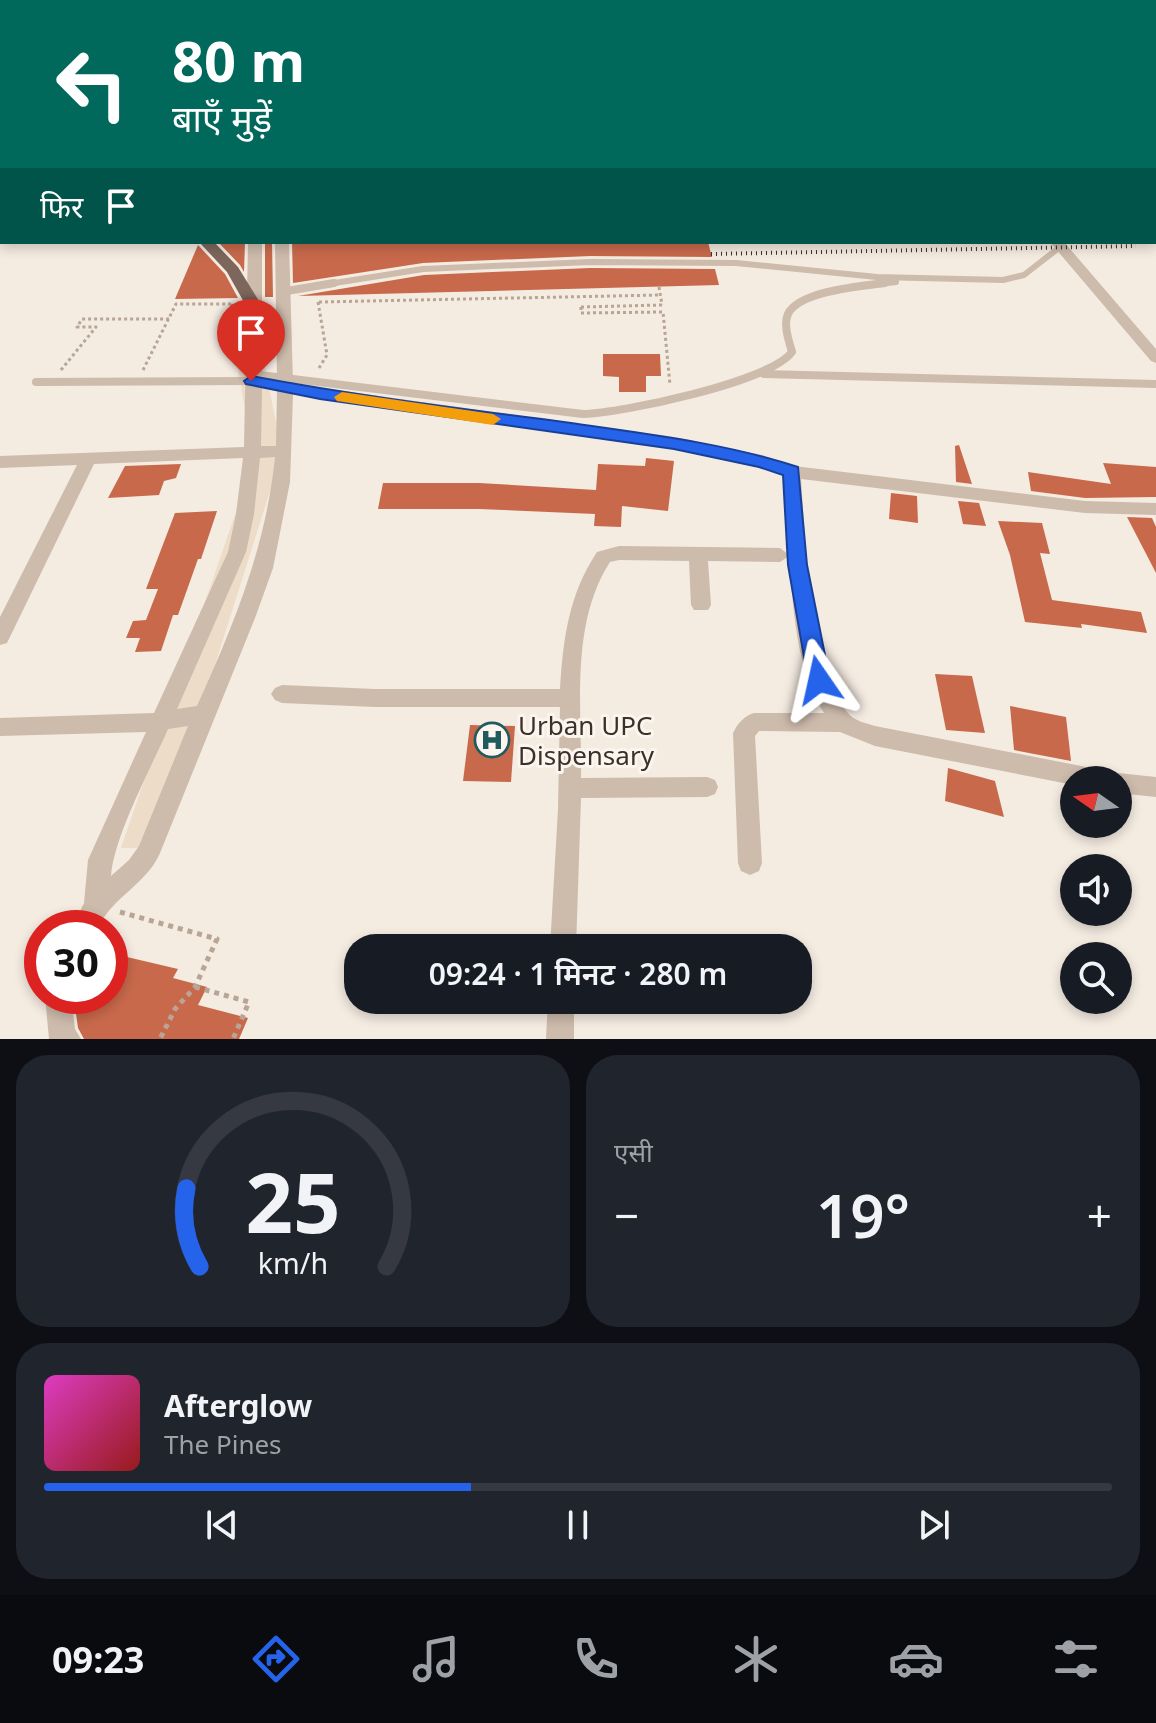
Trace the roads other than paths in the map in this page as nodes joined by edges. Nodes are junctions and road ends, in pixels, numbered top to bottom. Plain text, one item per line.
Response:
1 (208, 244) edge
2 (255, 244) edge
3 (282, 244) edge
4 (1058, 245) edge
5 (915, 278) junction
6 (281, 292) junction
7 (248, 302) junction
8 (1156, 358) edge
9 (760, 374) junction
10 (252, 377) junction
11 (36, 382) dead end
12 (287, 384) junction
13 (1156, 384) edge
14 (250, 451) junction
15 (284, 451) junction
16 (88, 459) junction
17 (0, 462) edge
18 (792, 472) junction
19 (1156, 509) edge
20 (698, 553) junction
21 (780, 555) dead end
22 (701, 605) dead end
23 (0, 637) edge
24 (282, 694) dead end
25 (571, 698) junction
26 (204, 714) junction
27 (158, 722) junction
28 (843, 723) junction
29 (0, 727) edge
30 (1060, 772) edge
31 (1132, 784) edge
32 (707, 787) dead end
33 (1156, 787) edge
34 (570, 788) junction
35 (750, 863) dead end
36 (96, 904) junction
37 (93, 910) edge
38 (564, 934) edge
39 (60, 1014) edge
40 (561, 1014) edge
41 (67, 1039) edge
42 (560, 1039) edge

1 - 7 main road
2 - 7 street
3 - 6 street
4 - 5 lane
4 - 8 street
5 - 6 lane
5 - 9 lane
6 - 12 street
7 - 10 street
9 - 12 lane
9 - 13 lane
10 - 11 lane
10 - 12 street
10 - 14 street
12 - 15 street
12 - 18 street
14 - 15 street
14 - 16 street
14 - 27 street
15 - 26 street
16 - 17 street
16 - 23 street
18 - 19 street
18 - 28 street
20 - 21 street
20 - 22 street
20 - 25 street
24 - 25 street
25 - 34 street
26 - 27 street
26 - 36 street
27 - 29 street
27 - 36 street
28 - 30 street
28 - 35 street
31 - 33 street
32 - 34 street
34 - 38 street
36 - 37 street
39 - 41 street
40 - 42 street

